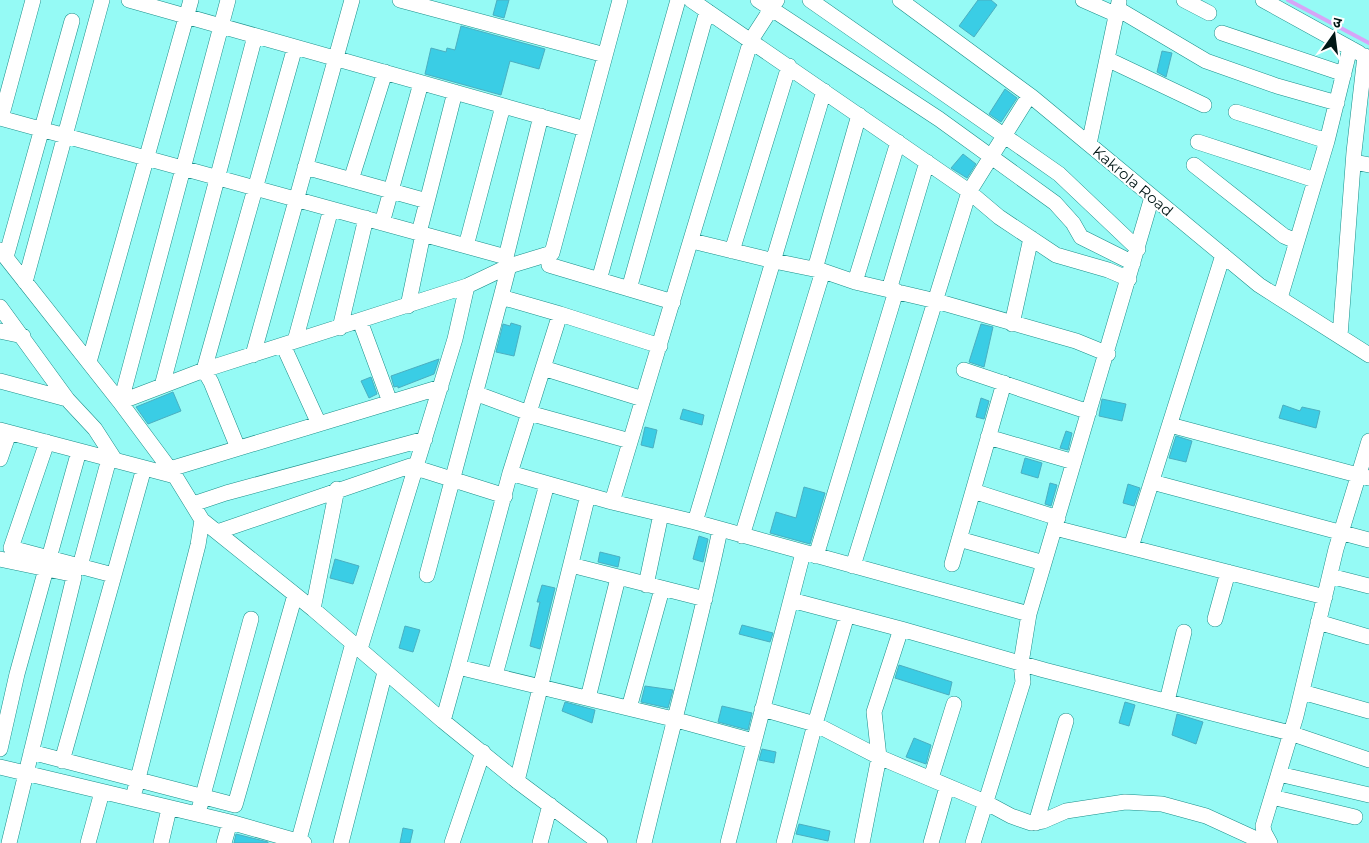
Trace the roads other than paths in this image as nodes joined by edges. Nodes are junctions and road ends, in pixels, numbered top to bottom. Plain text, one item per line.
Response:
1 (33, 0) edge
2 (102, 0) edge
3 (129, 0) edge
4 (191, 0) edge
5 (228, 0) edge
6 (352, 0) edge
7 (400, 0) edge
8 (620, 0) edge
9 (678, 0) edge
10 (691, 0) edge
11 (758, 0) edge
12 (810, 0) edge
13 (900, 0) edge
14 (1083, 0) edge
15 (1184, 0) edge
16 (1263, 0) edge
17 (774, 4) edge
18 (1118, 8) edge
19 (707, 11) junction
20 (1209, 13) dead end
21 (186, 16) junction
22 (72, 20) dead end
23 (220, 26) junction
24 (1222, 33) dead end
25 (255, 36) junction
26 (752, 40) junction
27 (296, 47) junction
28 (1350, 48) junction
29 (605, 55) junction
30 (1367, 57) edge
31 (336, 58) junction
32 (1107, 59) junction
33 (789, 66) junction
34 (385, 72) junction
35 (1344, 74) junction
36 (421, 83) junction
37 (824, 90) junction
38 (455, 92) junction
39 (1365, 93) edge
40 (1029, 96) junction
41 (1337, 103) junction
42 (1204, 105) dead end
43 (503, 106) junction
44 (1236, 112) dead end
45 (860, 115) junction
46 (541, 116) junction
47 (0, 118) edge
48 (41, 129) junction
49 (585, 129) junction
50 (65, 136) junction
51 (1004, 137) junction
52 (1327, 141) junction
53 (898, 142) junction
54 (1198, 142) dead end
55 (1089, 144) junction
56 (991, 156) junction
57 (146, 158) junction
58 (927, 162) junction
59 (1354, 162) junction
60 (1194, 165) dead end
61 (1369, 166) edge
62 (305, 167) junction
63 (183, 168) junction
64 (216, 177) junction
65 (351, 180) junction
66 (1315, 180) junction
67 (256, 188) junction
68 (391, 191) junction
69 (969, 192) junction
70 (1152, 197) junction
71 (296, 199) junction
72 (427, 201) junction
73 (332, 209) junction
74 (366, 218) junction
75 (382, 223) junction
76 (421, 233) junction
77 (1031, 238) junction
78 (692, 241) junction
79 (1296, 241) junction
80 (466, 246) junction
81 (732, 251) junction
82 (3, 254) edge
83 (1223, 255) junction
84 (1136, 256) junction
85 (508, 261) junction
86 (774, 261) junction
87 (549, 265) dead end
88 (819, 270) junction
89 (1129, 279) junction
90 (599, 280) junction
91 (26, 282) junction
92 (855, 282) junction
93 (467, 286) junction
94 (628, 289) junction
95 (892, 291) junction
96 (501, 297) junction
97 (1280, 298) junction
98 (936, 301) junction
99 (673, 302) junction
100 (408, 306) junction
101 (0, 307) edge
102 (560, 314) junction
103 (360, 322) junction
104 (1012, 324) junction
105 (340, 328) junction
106 (0, 331) edge
107 (22, 336) junction
108 (1340, 336) junction
109 (289, 343) junction
110 (660, 346) junction
111 (1108, 354) junction
112 (253, 355) junction
113 (1369, 355) edge
114 (88, 362) junction
115 (543, 368) junction
116 (204, 370) junction
117 (964, 370) dead end
118 (0, 381) edge
119 (1004, 383) junction
120 (162, 386) junction
121 (441, 387) junction
122 (475, 393) junction
123 (68, 399) junction
124 (643, 399) junction
125 (121, 402) junction
126 (390, 402) junction
127 (1089, 412) junction
128 (529, 413) junction
129 (319, 424) junction
130 (1170, 425) junction
131 (5, 431) edge
132 (988, 437) junction
133 (425, 439) junction
134 (630, 441) junction
135 (1369, 441) edge
136 (47, 442) junction
137 (238, 448) junction
138 (79, 451) junction
139 (0, 459) edge
140 (112, 459) junction
141 (1074, 462) junction
142 (144, 468) junction
143 (417, 468) junction
144 (172, 472) junction
145 (510, 473) junction
146 (1364, 477) edge
147 (452, 479) junction
148 (1152, 482) junction
149 (547, 484) junction
150 (337, 489) junction
151 (973, 491) junction
152 (588, 495) junction
153 (505, 496) junction
154 (612, 502) junction
155 (193, 504) junction
156 (661, 514) junction
157 (202, 520) junction
158 (695, 522) junction
159 (1056, 523) junction
160 (720, 530) junction
161 (217, 532) junction
162 (1341, 534) junction
163 (742, 536) junction
164 (959, 539) junction
165 (1369, 540) edge
166 (1131, 547) junction
167 (810, 554) junction
168 (0, 559) edge
169 (1044, 563) junction
170 (48, 564) junction
171 (952, 564) dead end
172 (571, 565) junction
173 (80, 566) junction
174 (853, 566) junction
175 (1228, 572) junction
176 (113, 575) junction
177 (427, 575) dead end
178 (1330, 576) junction
179 (618, 578) junction
180 (646, 585) junction
181 (1369, 586) edge
182 (662, 589) junction
183 (295, 594) junction
184 (1325, 597) junction
185 (705, 600) junction
186 (790, 600) junction
187 (313, 609) junction
188 (1029, 614) junction
189 (848, 615) junction
190 (251, 619) dead end
191 (1215, 619) dead end
192 (1318, 622) junction
193 (901, 629) junction
194 (1184, 632) dead end
195 (1369, 636) edge
196 (357, 646) junction
197 (1020, 663) junction
198 (458, 667) junction
199 (386, 672) junction
200 (495, 675) junction
201 (541, 686) junction
202 (1302, 692) junction
203 (588, 698) junction
204 (1167, 701) junction
205 (954, 704) dead end
206 (630, 708) junction
207 (762, 709) junction
208 (1369, 711) edge
209 (673, 719) junction
210 (443, 721) junction
211 (1066, 721) dead end
212 (815, 724) junction
213 (1290, 733) junction
214 (753, 741) junction
215 (0, 749) edge
216 (31, 752) junction
217 (483, 752) junction
218 (879, 757) junction
219 (62, 760) junction
220 (1369, 760) edge
221 (0, 767) edge
222 (26, 773) junction
223 (1279, 774) junction
224 (930, 778) junction
225 (137, 781) junction
226 (517, 782) junction
227 (947, 787) junction
228 (102, 792) junction
229 (1369, 795) edge
230 (1272, 797) junction
231 (202, 798) junction
232 (132, 799) junction
233 (985, 802) junction
234 (550, 805) junction
235 (169, 808) junction
236 (198, 815) junction
237 (1355, 817) dead end
238 (230, 822) junction
239 (1036, 823) junction
240 (300, 842) edge
241 (865, 842) edge
242 (9, 843) edge
243 (88, 843) edge
244 (161, 843) edge
245 (224, 843) edge
246 (341, 843) edge
247 (452, 843) edge
248 (540, 843) edge
249 (600, 843) edge
250 (644, 843) edge
251 (728, 843) edge
252 (784, 843) edge
253 (931, 843) edge
254 (973, 843) edge
255 (1265, 843) edge
256 (1270, 843) edge

1 - 47 street
2 - 50 street
3 - 21 street
4 - 21 street
5 - 23 street
6 - 31 street
7 - 29 street
8 - 29 street
9 - 90 street
10 - 19 street
11 - 17 street
12 - 51 street
13 - 40 street, Kakrola Road
14 - 18 street
15 - 20 street
16 - 28 street
17 - 26 street
17 - 56 street
18 - 32 street
18 - 41 street
19 - 26 street
19 - 94 street
21 - 23 street
21 - 57 street
22 - 48 street
23 - 25 street
23 - 63 street
24 - 35 street
25 - 27 street
25 - 64 street
26 - 33 street
26 - 78 street
27 - 31 street
27 - 67 street
28 - 30 street
28 - 35 street
29 - 49 street
30 - 39 street
31 - 34 street
31 - 62 street
32 - 42 street
32 - 55 street
33 - 37 street
33 - 81 street
34 - 36 street
34 - 65 street
35 - 41 street
36 - 38 street
36 - 68 street
37 - 45 street
37 - 86 street
38 - 43 street
38 - 72 street
39 - 59 street
40 - 51 street
40 - 55 street, Kakrola Road
41 - 52 street
43 - 46 street
43 - 80 street
44 - 52 street
45 - 53 street
45 - 88 street
46 - 49 street
46 - 85 street
47 - 48 street
48 - 50 street
48 - 82 street
49 - 85 street
50 - 57 street
50 - 91 street
51 - 56 street
51 - 84 street
52 - 66 street
53 - 58 street
53 - 92 street
54 - 66 street
55 - 70 street, Kakrola Road
56 - 69 street
56 - 84 street
57 - 63 street
57 - 114 street
58 - 69 street
58 - 95 street
59 - 61 street
59 - 108 street
60 - 79 street
62 - 65 street
62 - 71 street
63 - 64 street
63 - 125 street
64 - 67 street
64 - 120 street
65 - 68 street
66 - 79 street
67 - 71 street
67 - 116 street
68 - 72 street
68 - 75 street
69 - 77 street
69 - 98 street
70 - 83 street, Kakrola Road
70 - 84 street
71 - 73 street
71 - 112 street
72 - 76 street
73 - 74 street
73 - 109 street
74 - 75 street
74 - 105 street
75 - 76 street
76 - 80 street
76 - 100 street
77 - 89 street
77 - 104 street
78 - 81 street
78 - 99 street
79 - 97 street
80 - 85 street
81 - 86 street
82 - 91 street
83 - 97 street, Kakrola Road
83 - 130 street
84 - 89 street
85 - 93 street
85 - 96 street
86 - 88 street
86 - 158 street
87 - 90 street
88 - 92 street
88 - 163 street
89 - 111 street
90 - 94 street
91 - 114 street
92 - 95 street
93 - 100 street
93 - 121 street
94 - 99 street
95 - 98 street
95 - 167 street
96 - 102 street
96 - 122 street
97 - 108 street, Kakrola Road
98 - 104 street
98 - 174 street
99 - 110 street
100 - 103 street
101 - 107 street
102 - 110 street
102 - 115 street
103 - 105 street
103 - 126 street
104 - 111 street
105 - 109 street
106 - 107 street
107 - 123 street
108 - 113 street, Kakrola Road
109 - 112 street
109 - 129 street
110 - 124 street
111 - 127 street
112 - 116 street
114 - 125 street
115 - 124 street
115 - 128 street
116 - 120 street
116 - 137 street
117 - 119 street
118 - 123 street
119 - 127 street
119 - 132 street
120 - 125 street
121 - 126 street
121 - 133 street
122 - 128 street
122 - 147 street
123 - 140 street
124 - 134 street
125 - 144 street
126 - 129 street
127 - 141 street
128 - 134 street
128 - 145 street
129 - 137 street
130 - 146 street
130 - 148 street
131 - 136 street
131 - 139 street
132 - 141 street
132 - 151 street
133 - 143 street
133 - 155 street
134 - 154 street
135 - 146 street
136 - 138 street
136 - 170 street
137 - 144 street
138 - 140 street
138 - 170 street
140 - 142 street
140 - 173 street
141 - 159 street
142 - 144 street
142 - 176 street
143 - 147 street
143 - 150 street
143 - 196 street
144 - 155 street
145 - 149 street
145 - 153 street
146 - 162 street
147 - 153 street
147 - 177 street
148 - 162 street
148 - 166 street
149 - 152 street
149 - 200 street
150 - 161 street
150 - 187 street
151 - 159 street
151 - 164 street
152 - 154 street
152 - 172 street
153 - 198 street
154 - 156 street
155 - 157 street
156 - 158 street
156 - 180 street
157 - 161 street
157 - 225 street
158 - 160 street
159 - 166 street
159 - 169 street
160 - 163 street
160 - 185 street
161 - 183 street
162 - 165 street
162 - 178 street
163 - 167 street
164 - 169 street
164 - 171 street
166 - 175 street
167 - 174 street
167 - 186 street
168 - 170 street
169 - 188 street
170 - 173 street
170 - 215 street
170 - 216 street
172 - 179 street
172 - 201 street
173 - 176 street
174 - 188 street
175 - 184 street
175 - 191 street
176 - 219 street
178 - 181 street
178 - 184 street
179 - 180 street
179 - 203 street
180 - 182 street
182 - 185 street
182 - 206 street
183 - 187 street
183 - 231 street
184 - 192 street
185 - 209 street
186 - 189 street
186 - 207 street
187 - 196 street
188 - 197 street
189 - 193 street
189 - 212 street
190 - 231 street
192 - 195 street
192 - 202 street
193 - 197 street
193 - 218 street
194 - 204 street
196 - 199 street
196 - 240 street
197 - 204 street
197 - 233 street
198 - 200 street
198 - 210 street
199 - 210 street
199 - 246 street
200 - 201 street
201 - 203 street
201 - 226 street
202 - 208 street
202 - 213 street
203 - 206 street
204 - 213 street
205 - 224 street
206 - 209 street
207 - 212 street
207 - 214 street
209 - 214 street
209 - 250 street
210 - 217 street
211 - 239 street
212 - 218 street
212 - 252 street
213 - 220 street
213 - 223 street
214 - 251 street
216 - 219 street
216 - 222 street
217 - 226 street
217 - 247 street
218 - 224 street
218 - 241 street
219 - 225 street
221 - 222 street
222 - 228 street
222 - 242 street
223 - 229 street
223 - 230 street
224 - 227 street
225 - 231 street
225 - 232 street
226 - 234 street
227 - 233 street
227 - 253 street
228 - 232 street
228 - 243 street
230 - 237 street
230 - 256 street
231 - 236 street
232 - 235 street
233 - 239 street
233 - 254 street
234 - 248 street
234 - 249 street
235 - 236 street
235 - 244 street
236 - 238 street
238 - 240 street
238 - 245 street
239 - 255 street

